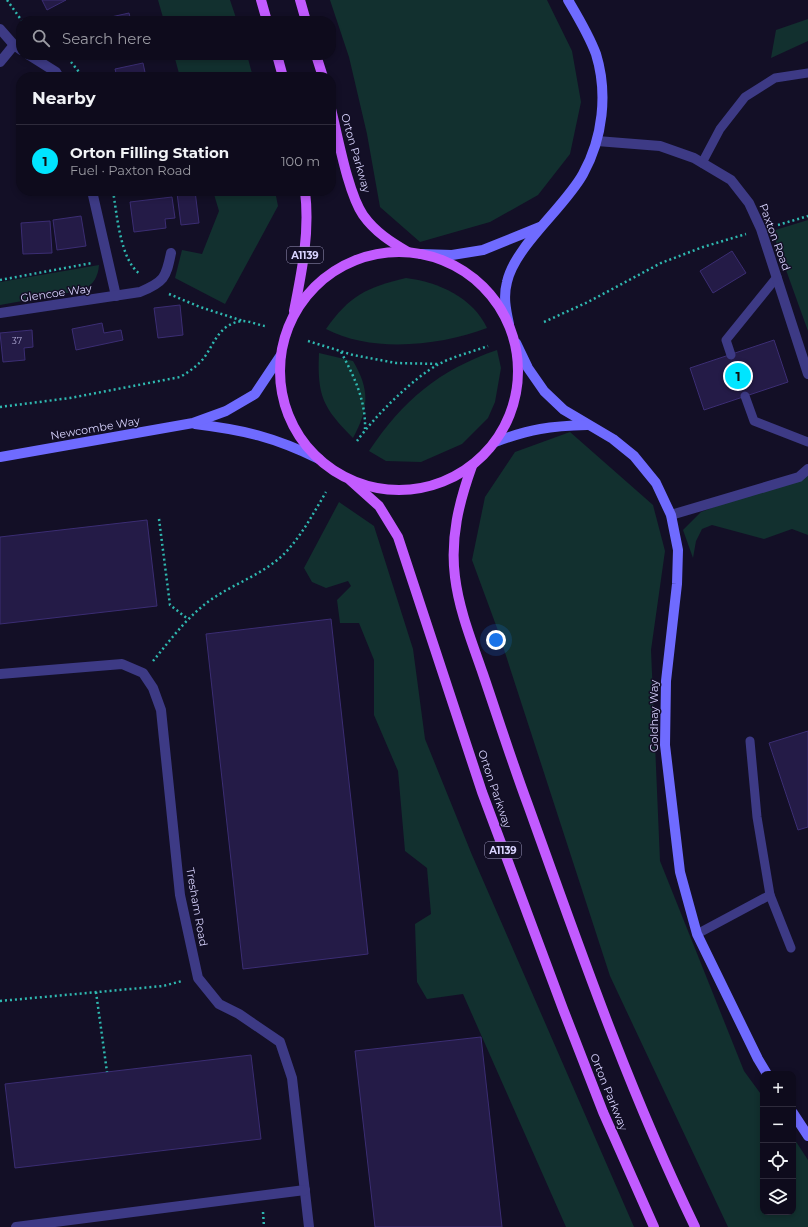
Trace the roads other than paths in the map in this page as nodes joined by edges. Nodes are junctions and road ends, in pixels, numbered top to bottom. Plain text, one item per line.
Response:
1 (261, 0) edge
2 (300, 0) edge
3 (568, 0) edge
4 (266, 16) edge
5 (305, 16) edge
6 (0, 29) edge
7 (16, 46) edge
8 (16, 48) edge
9 (37, 60) edge
10 (278, 60) edge
11 (317, 60) edge
12 (0, 62) edge
13 (56, 72) edge
14 (282, 72) edge
15 (321, 72) edge
16 (808, 73) edge
17 (336, 128) edge
18 (597, 141) junction
19 (702, 163) junction
20 (93, 196) edge
21 (307, 196) edge
22 (542, 227) junction
23 (409, 252) junction
24 (171, 253) dead end
25 (421, 254) junction
26 (777, 277) junction
27 (116, 296) junction
28 (0, 313) edge
29 (293, 317) junction
30 (509, 324) junction
31 (516, 344) junction
32 (281, 355) junction
33 (731, 355) dead end
34 (808, 374) edge
35 (745, 396) dead end
36 (193, 423) junction
37 (587, 425) junction
38 (495, 442) junction
39 (808, 442) edge
40 (0, 456) edge
41 (319, 459) junction
42 (472, 466) junction
43 (808, 469) edge
44 (350, 480) junction
45 (671, 515) junction
46 (0, 674) edge
47 (750, 741) dead end
48 (770, 895) junction
49 (697, 934) junction
50 (791, 948) dead end
51 (765, 1071) edge
52 (796, 1118) edge
53 (808, 1136) edge
54 (305, 1190) junction
55 (16, 1227) edge
56 (309, 1227) edge
57 (654, 1227) edge
58 (695, 1227) edge

1 - 4 main road
2 - 5 main road
3 - 18 street
6 - 7 street
8 - 12 street
9 - 13 street
10 - 14 main road
11 - 15 main road
16 - 19 lane
17 - 23 main road, Orton Parkway
18 - 19 street, Paxton Road
18 - 22 street
19 - 26 street, Paxton Road
20 - 27 street
21 - 29 main road, A1139
22 - 25 street
22 - 30 street
23 - 25 main road
23 - 29 main road
24 - 27 street, Glencoe Way
25 - 30 main road
26 - 33 lane
26 - 34 street, Paxton Road
27 - 28 street, Glencoe Way
29 - 32 main road
30 - 31 main road
31 - 37 street, Goldhay Way
31 - 38 main road
32 - 36 street, Newcombe Way
32 - 41 main road
35 - 39 lane
36 - 40 street, Newcombe Way
36 - 41 street, Newcombe Way
37 - 38 street
37 - 45 street, Goldhay Way
38 - 42 main road
41 - 44 main road
42 - 44 main road
42 - 58 main road
43 - 45 street
44 - 57 main road, Orton Parkway / A1139
45 - 49 street, Goldhay Way
46 - 54 street, Tresham Road
47 - 48 lane
48 - 49 lane
48 - 50 lane
49 - 51 street, Goldhay Way
52 - 53 street
54 - 55 street
54 - 56 street, Tresham Road

